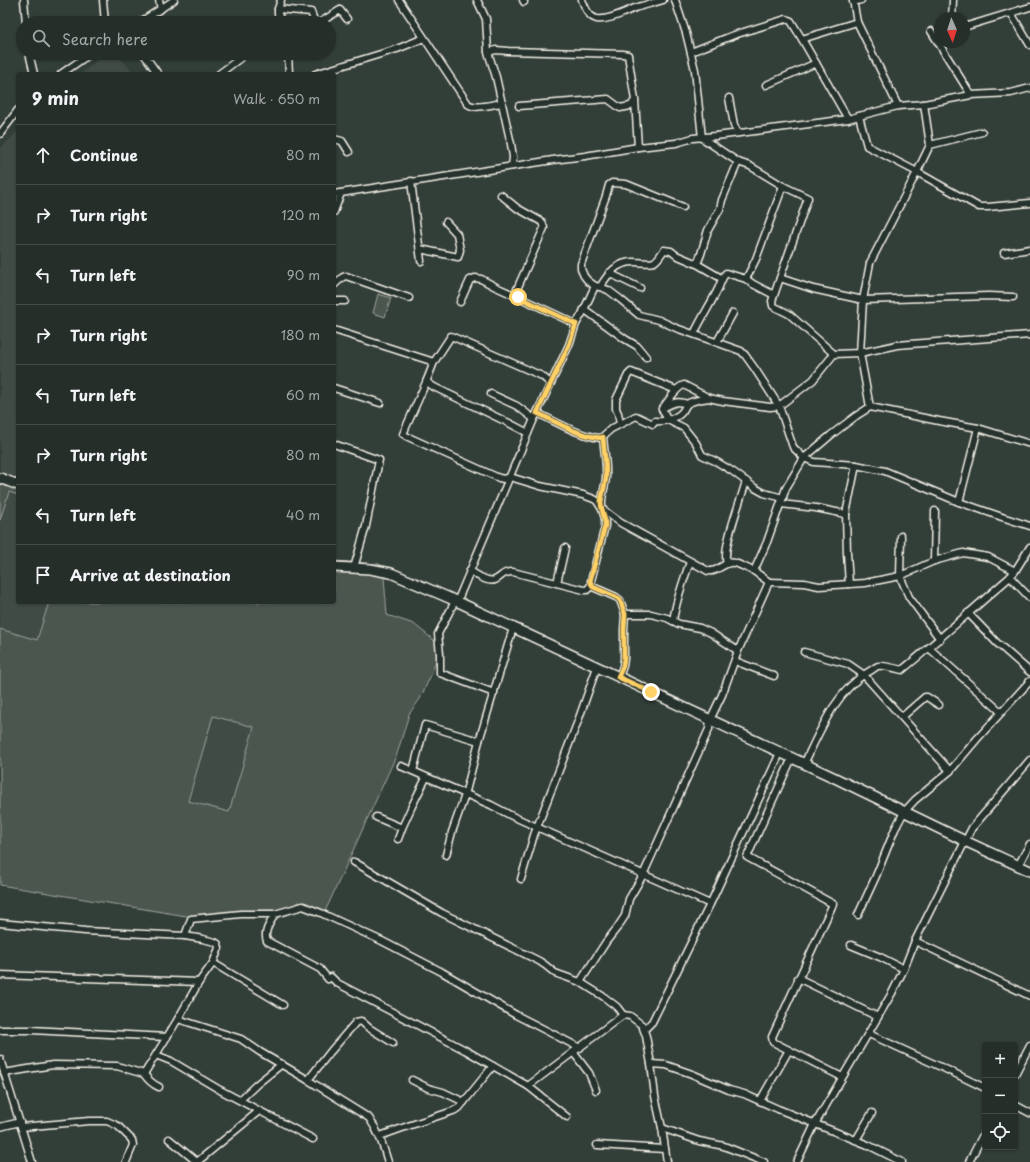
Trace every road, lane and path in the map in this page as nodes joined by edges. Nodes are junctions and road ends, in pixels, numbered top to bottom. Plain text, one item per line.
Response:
1 (24, 0) edge
2 (103, 0) edge
3 (159, 0) edge
4 (174, 0) edge
5 (399, 0) edge
6 (476, 0) edge
7 (582, 0) edge
8 (662, 0) edge
9 (675, 0) edge
10 (861, 0) edge
11 (953, 0) edge
12 (280, 1) edge
13 (853, 1) edge
14 (1030, 7) edge
15 (161, 9) junction
16 (278, 9) junction
17 (952, 12) edge
18 (1011, 13) junction
19 (25, 16) edge
20 (104, 16) edge
21 (150, 16) edge
22 (279, 16) edge
23 (312, 16) edge
24 (330, 16) edge
25 (347, 19) dead end
26 (856, 22) junction
27 (970, 25) edge
28 (931, 31) dead end
29 (424, 38) junction
30 (802, 39) junction
31 (1030, 45) edge
32 (488, 52) junction
33 (691, 52) junction
34 (31, 60) edge
35 (81, 60) edge
36 (148, 60) edge
37 (238, 60) edge
38 (288, 60) edge
39 (816, 63) junction
40 (34, 72) edge
41 (63, 72) edge
42 (157, 72) edge
43 (222, 72) edge
44 (288, 72) edge
45 (322, 72) edge
46 (1030, 84) edge
47 (766, 85) dead end
48 (1030, 88) edge
49 (1011, 93) junction
50 (971, 95) junction
51 (729, 98) dead end
52 (635, 100) junction
53 (502, 103) junction
54 (924, 104) junction
55 (519, 106) dead end
56 (898, 106) junction
57 (16, 113) edge
58 (859, 116) junction
59 (848, 119) junction
60 (982, 132) dead end
61 (738, 133) junction
62 (0, 134) edge
63 (702, 138) junction
64 (336, 140) edge
65 (930, 145) junction
66 (638, 147) junction
67 (349, 152) dead end
68 (738, 162) junction
69 (512, 166) junction
70 (917, 172) junction
71 (411, 181) junction
72 (783, 186) junction
73 (337, 194) edge
74 (501, 195) dead end
75 (1030, 203) edge
76 (683, 208) dead end
77 (446, 222) dead end
78 (420, 249) junction
79 (1030, 249) edge
80 (1004, 253) dead end
81 (421, 261) dead end
82 (696, 264) junction
83 (609, 273) junction
84 (721, 278) junction
85 (780, 278) junction
86 (746, 279) junction
87 (336, 283) edge
88 (597, 286) junction
89 (640, 288) dead end
90 (774, 295) junction
91 (516, 296) junction
92 (1013, 297) dead end
93 (409, 298) dead end
94 (863, 300) junction
95 (336, 301) edge
96 (345, 301) dead end
97 (460, 302) dead end
98 (584, 308) junction
99 (733, 313) dead end
100 (576, 324) junction
101 (336, 331) edge
102 (694, 334) junction
103 (1030, 334) edge
104 (717, 342) junction
105 (860, 353) junction
106 (834, 354) junction
107 (646, 357) dead end
108 (434, 362) junction
109 (427, 380) junction
110 (550, 383) junction
111 (336, 389) edge
112 (676, 390) junction
113 (491, 394) dead end
114 (709, 398) junction
115 (380, 403) dead end
116 (687, 404) junction
117 (779, 406) junction
118 (870, 407) junction
119 (662, 409) junction
120 (536, 416) junction
121 (668, 420) junction
122 (620, 424) junction
123 (978, 428) junction
124 (528, 433) junction
125 (603, 437) junction
126 (1030, 444) edge
127 (336, 445) edge
128 (804, 458) junction
129 (856, 465) junction
130 (0, 478) edge
131 (510, 478) junction
132 (746, 481) junction
133 (16, 484) edge
134 (782, 501) junction
135 (959, 502) junction
136 (602, 509) junction
137 (935, 511) dead end
138 (846, 514) junction
139 (1030, 526) edge
140 (901, 536) dead end
141 (565, 548) dead end
142 (1030, 548) edge
143 (934, 561) junction
144 (690, 562) junction
145 (727, 563) junction
146 (336, 567) edge
147 (354, 568) junction
148 (470, 571) junction
149 (754, 571) junction
150 (1015, 571) junction
151 (900, 576) junction
152 (1010, 577) junction
153 (769, 582) junction
154 (557, 583) junction
155 (592, 584) junction
156 (849, 584) junction
157 (1030, 598) edge
158 (456, 601) junction
159 (968, 613) junction
160 (625, 614) junction
161 (673, 621) junction
162 (513, 628) junction
163 (940, 639) junction
164 (929, 648) junction
165 (738, 651) junction
166 (804, 652) dead end
167 (735, 661) junction
168 (597, 667) junction
169 (1030, 672) edge
170 (864, 674) junction
171 (774, 676) dead end
172 (618, 677) junction
173 (1030, 681) edge
174 (494, 693) junction
175 (939, 705) dead end
176 (1001, 712) junction
177 (902, 717) junction
178 (710, 720) junction
179 (479, 741) junction
180 (780, 753) junction
181 (792, 758) junction
182 (1030, 760) edge
183 (804, 764) junction
184 (401, 766) dead end
185 (950, 770) junction
186 (413, 771) junction
187 (426, 778) junction
188 (465, 795) junction
189 (904, 812) junction
190 (376, 817) dead end
191 (537, 827) junction
192 (402, 828) junction
193 (398, 839) dead end
194 (965, 842) junction
195 (1030, 844) edge
196 (446, 854) dead end
197 (354, 862) dead end
198 (1018, 866) junction
199 (1030, 871) edge
200 (643, 875) junction
201 (521, 879) dead end
202 (710, 904) junction
203 (276, 914) junction
204 (858, 915) dead end
205 (0, 924) edge
206 (185, 936) junction
207 (915, 941) junction
208 (851, 945) dead end
209 (212, 963) junction
210 (904, 969) junction
211 (0, 975) edge
212 (798, 978) junction
213 (199, 982) junction
214 (580, 982) junction
215 (1030, 996) edge
216 (283, 1005) dead end
217 (623, 1015) junction
218 (878, 1017) junction
219 (178, 1018) junction
220 (0, 1030) edge
221 (644, 1030) junction
222 (869, 1034) junction
223 (167, 1037) junction
224 (393, 1043) dead end
225 (1030, 1045) edge
226 (580, 1048) junction
227 (789, 1050) junction
228 (573, 1052) junction
229 (156, 1055) junction
230 (0, 1060) edge
231 (282, 1064) junction
232 (651, 1064) junction
233 (493, 1066) junction
234 (1018, 1068) edge
235 (4, 1074) junction
236 (144, 1074) junction
237 (842, 1077) junction
238 (308, 1080) junction
239 (412, 1080) dead end
240 (528, 1086) junction
241 (982, 1086) edge
242 (159, 1087) dead end
243 (596, 1090) dead end
244 (240, 1100) junction
245 (760, 1101) junction
246 (464, 1102) junction
247 (1018, 1106) edge
248 (259, 1111) junction
249 (872, 1113) dead end
250 (1030, 1113) edge
251 (567, 1117) dead end
252 (815, 1124) junction
253 (20, 1125) junction
254 (0, 1127) edge
255 (662, 1128) junction
256 (380, 1136) junction
257 (982, 1137) edge
258 (169, 1139) dead end
259 (313, 1139) dead end
260 (856, 1140) junction
261 (597, 1145) dead end
262 (665, 1149) junction
263 (32, 1162) edge
264 (126, 1162) edge
265 (197, 1162) edge
266 (388, 1162) edge
267 (667, 1162) edge
268 (764, 1162) edge
269 (797, 1162) edge
270 (902, 1162) edge
271 (969, 1162) edge

1 - 19 street
2 - 20 street
3 - 15 street
4 - 15 street
5 - 29 street
6 - 32 street
7 - 8 street
9 - 33 street
10 - 13 street
11 - 17 street
12 - 16 street
13 - 26 street
14 - 18 street
15 - 21 street
16 - 22 street
16 - 23 street
18 - 27 street
18 - 31 street
24 - 25 street
26 - 30 street
26 - 56 street
28 - 50 street
29 - 45 street
29 - 53 street
30 - 33 street
30 - 39 street
32 - 52 street
32 - 53 street
33 - 63 street
34 - 40 street
35 - 41 street
36 - 42 street
37 - 43 street
38 - 44 street
39 - 47 street
39 - 59 street
46 - 49 street
48 - 49 street
49 - 50 street
50 - 54 street
51 - 61 street
52 - 55 street
52 - 66 street
53 - 69 street
54 - 56 street
54 - 65 street
56 - 58 street
57 - 62 street
58 - 59 street
58 - 70 street
59 - 61 street
60 - 65 street
61 - 63 street
63 - 66 street
63 - 68 street
64 - 67 street
65 - 70 street
66 - 69 street
68 - 72 street
68 - 82 street
69 - 71 street
70 - 75 street
70 - 94 street
71 - 73 street
71 - 78 street
72 - 85 street
72 - 86 street
74 - 91 street
76 - 88 street
77 - 78 street
78 - 81 street
79 - 80 street
82 - 83 street
82 - 84 street
83 - 88 street
83 - 89 street
84 - 86 street
84 - 102 street
85 - 90 street
85 - 94 street
86 - 90 street
87 - 93 street
88 - 98 street
88 - 102 street
90 - 106 street
91 - 97 street
91 - 100 street
92 - 94 street
94 - 105 street
95 - 96 street
98 - 100 street
98 - 107 street
99 - 104 street
100 - 110 street
101 - 108 street
102 - 104 street
103 - 105 street
104 - 117 street
105 - 106 street
105 - 118 street
106 - 117 street
108 - 109 street
108 - 110 street
109 - 124 street
109 - 131 street
110 - 120 street
111 - 115 street
112 - 114 street
112 - 119 street
112 - 122 street
113 - 120 street
114 - 116 street
114 - 117 street
116 - 119 street
116 - 121 street
117 - 128 street
118 - 123 street
118 - 128 street
119 - 121 street
120 - 124 street
120 - 125 street
121 - 122 street
121 - 132 street
122 - 125 street
123 - 126 street
123 - 135 street
124 - 131 street
125 - 136 street
127 - 147 street
128 - 129 street
128 - 134 street
129 - 135 street
129 - 138 street
130 - 133 street
131 - 136 street
131 - 148 street
132 - 134 street
132 - 145 street
134 - 138 street
134 - 149 street
135 - 139 street
136 - 144 street
136 - 155 street
137 - 143 street
138 - 156 street
140 - 151 street
141 - 154 street
142 - 150 street
143 - 150 street
143 - 151 street
144 - 145 street
144 - 161 street
145 - 149 street
146 - 147 street
147 - 158 street
148 - 154 street
148 - 158 street
149 - 153 street
150 - 152 street
151 - 156 street
151 - 163 street
152 - 157 street
152 - 159 street
153 - 156 street
153 - 165 street
154 - 155 street
155 - 160 street
158 - 162 street
158 - 174 street
159 - 163 street
159 - 169 street
160 - 161 street
160 - 172 street
161 - 165 street
162 - 168 street
162 - 174 street
163 - 164 street
164 - 170 street
164 - 176 street
165 - 167 street
166 - 170 street
167 - 171 street
167 - 178 street
168 - 172 street
168 - 191 street
170 - 177 street
170 - 183 street
172 - 178 street
173 - 176 street
174 - 179 street
175 - 177 street
176 - 185 street
177 - 185 street
178 - 180 street
178 - 200 street
179 - 186 street
179 - 188 street
180 - 181 street
180 - 202 street
181 - 183 street
181 - 212 street
182 - 194 street
183 - 189 street
184 - 186 street
185 - 189 street
186 - 187 street
187 - 188 street
187 - 192 street
188 - 191 street
188 - 196 street
189 - 194 street
189 - 204 street
190 - 192 street
191 - 200 street
191 - 201 street
192 - 193 street
194 - 198 street
194 - 207 street
195 - 198 street
197 - 214 street
198 - 199 street
200 - 202 street
200 - 214 street
202 - 221 street
203 - 206 street
203 - 226 street
203 - 233 street
205 - 206 street
206 - 209 street
207 - 210 street
207 - 215 street
208 - 210 street
209 - 213 street
209 - 216 street
210 - 218 street
211 - 213 street
212 - 218 street
212 - 227 street
213 - 219 street
214 - 217 street
217 - 221 street
217 - 226 street
218 - 222 street
219 - 223 street
219 - 231 street
220 - 223 street
221 - 232 street
222 - 237 street
222 - 241 street
223 - 229 street
224 - 238 street
225 - 234 street
226 - 228 street
227 - 237 street
227 - 245 street
228 - 240 street
228 - 243 street
229 - 236 street
229 - 244 street
230 - 235 street
231 - 238 street
231 - 244 street
232 - 245 street
232 - 255 street
233 - 240 street
233 - 246 street
235 - 236 street
235 - 253 street
236 - 242 street
237 - 252 street
238 - 256 street
239 - 246 street
240 - 251 street
244 - 248 street
245 - 252 street
246 - 256 street
247 - 250 street
248 - 259 street
248 - 265 street
249 - 260 street
252 - 260 street
252 - 269 street
253 - 254 street
253 - 263 street
253 - 264 street
255 - 262 street
255 - 268 street
256 - 266 street
257 - 271 street
258 - 265 street
260 - 270 street
261 - 262 street
262 - 267 street

